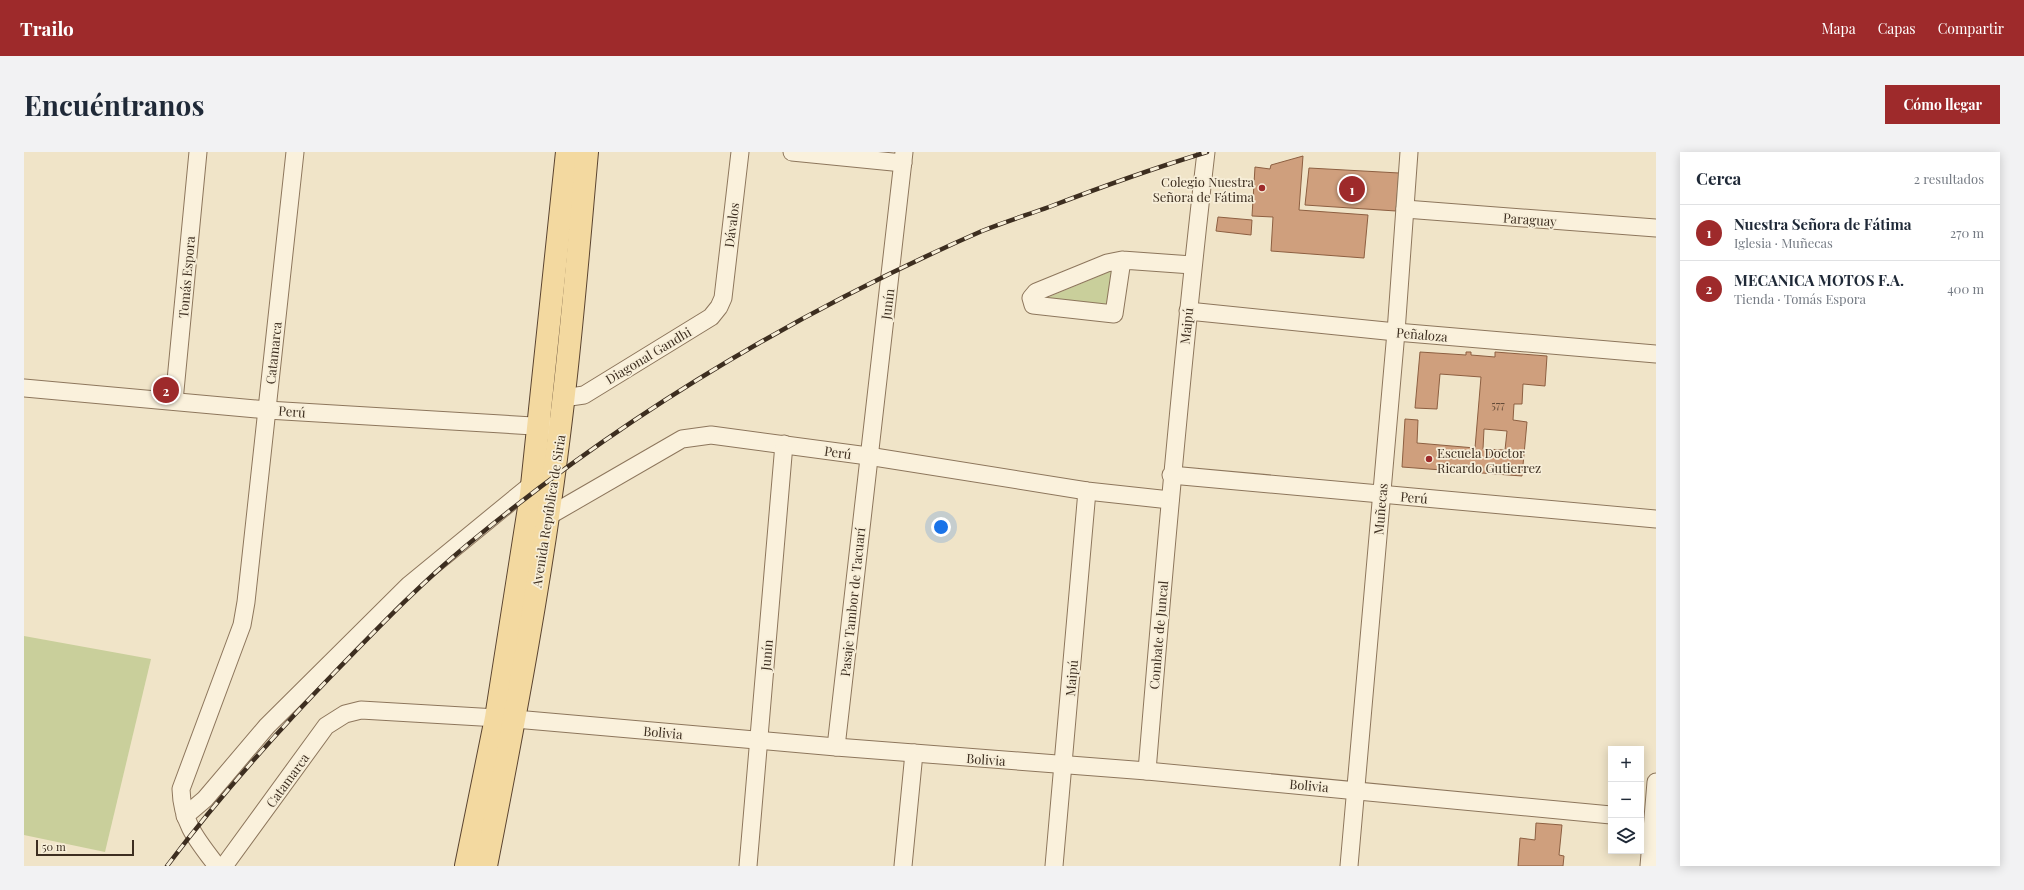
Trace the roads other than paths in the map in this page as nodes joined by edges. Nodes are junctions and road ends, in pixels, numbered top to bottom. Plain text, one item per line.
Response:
1 (198, 152) edge
2 (295, 152) edge
3 (566, 152) edge
4 (587, 152) edge
5 (740, 152) edge
6 (792, 152) edge
7 (1206, 152) edge
8 (1409, 152) edge
9 (904, 158) edge
10 (1404, 209) junction
11 (1656, 228) edge
12 (1122, 260) junction
13 (1192, 265) junction
14 (723, 298) joint
15 (1188, 311) junction
16 (1396, 332) junction
17 (1656, 354) edge
18 (24, 388) edge
19 (563, 398) junction
20 (174, 401) junction
21 (267, 410) junction
22 (537, 427) junction
23 (560, 427) junction
24 (784, 444) junction
25 (868, 456) junction
26 (1171, 475) junction
27 (531, 485) junction
28 (1087, 491) junction
29 (1382, 494) junction
30 (1170, 500) junction
31 (547, 517) junction
32 (1656, 518) edge
33 (526, 524) junction
34 (361, 710) joint
35 (505, 718) junction
36 (758, 740) junction
37 (836, 747) junction
38 (914, 753) junction
39 (1063, 764) junction
40 (1147, 771) junction
41 (1656, 782) edge
42 (1355, 789) junction
43 (1608, 815) edge
44 (185, 816) junction
45 (1650, 819) edge
46 (217, 866) edge
47 (224, 866) edge
48 (466, 866) edge
49 (486, 866) edge
50 (748, 866) edge
51 (902, 866) edge
52 (1054, 866) edge
53 (1348, 866) edge
54 (1649, 866) edge

1 - 20 street, Tomás Espora
2 - 21 street, Catamarca
3 - 22 main road, Avenida República de Siria
4 - 19 main road, Avenida República de Siria
5 - 14 street, Dávalos
6 - 9 street
7 - 13 street, Maipú
8 - 10 street, Muñecas
9 - 25 street, Junín
10 - 11 street, Paraguay
10 - 16 street, Muñecas
12 - 12 street
12 - 13 street
13 - 15 street, Maipú
14 - 19 street, Diagonal Gandhi
15 - 16 street, Peñaloza
15 - 26 street, Maipú
16 - 17 street, Peñaloza
16 - 29 street, Muñecas
18 - 20 street, Perú
19 - 23 main road, Avenida República de Siria
20 - 21 street, Perú
21 - 22 street, Perú
21 - 44 street, Catamarca
22 - 23 street, Perú
22 - 27 main road, Avenida República de Siria
23 - 31 main road, Avenida República de Siria
24 - 25 street, Perú
24 - 31 street, Perú
24 - 36 street, Junín
25 - 28 street, Perú
25 - 37 street, Pasaje Tambor de Tacuarí
26 - 29 street, Perú
26 - 30 street, Maipú
27 - 33 main road, Avenida República de Siria
27 - 44 street
28 - 30 street, Perú
28 - 39 street, Maipú
29 - 32 street, Perú
29 - 42 street, Muñecas
30 - 40 street, Combate de Juncal
31 - 33 street, Perú
31 - 35 main road, Avenida República de Siria
33 - 35 main road, Avenida República de Siria
34 - 35 street, Bolivia
34 - 47 street, Catamarca
35 - 36 street, Bolivia
35 - 48 main road, Avenida República de Siria
35 - 49 main road, Avenida República de Siria
36 - 37 street, Bolivia
36 - 50 street, Junín
37 - 38 street, Bolivia
38 - 39 street, Bolivia
38 - 51 street
39 - 40 street, Bolivia
39 - 52 street, Maipú
40 - 42 street, Bolivia
41 - 45 street
42 - 43 street, Bolivia
42 - 53 street, Muñecas
44 - 46 street, Catamarca
45 - 54 street

